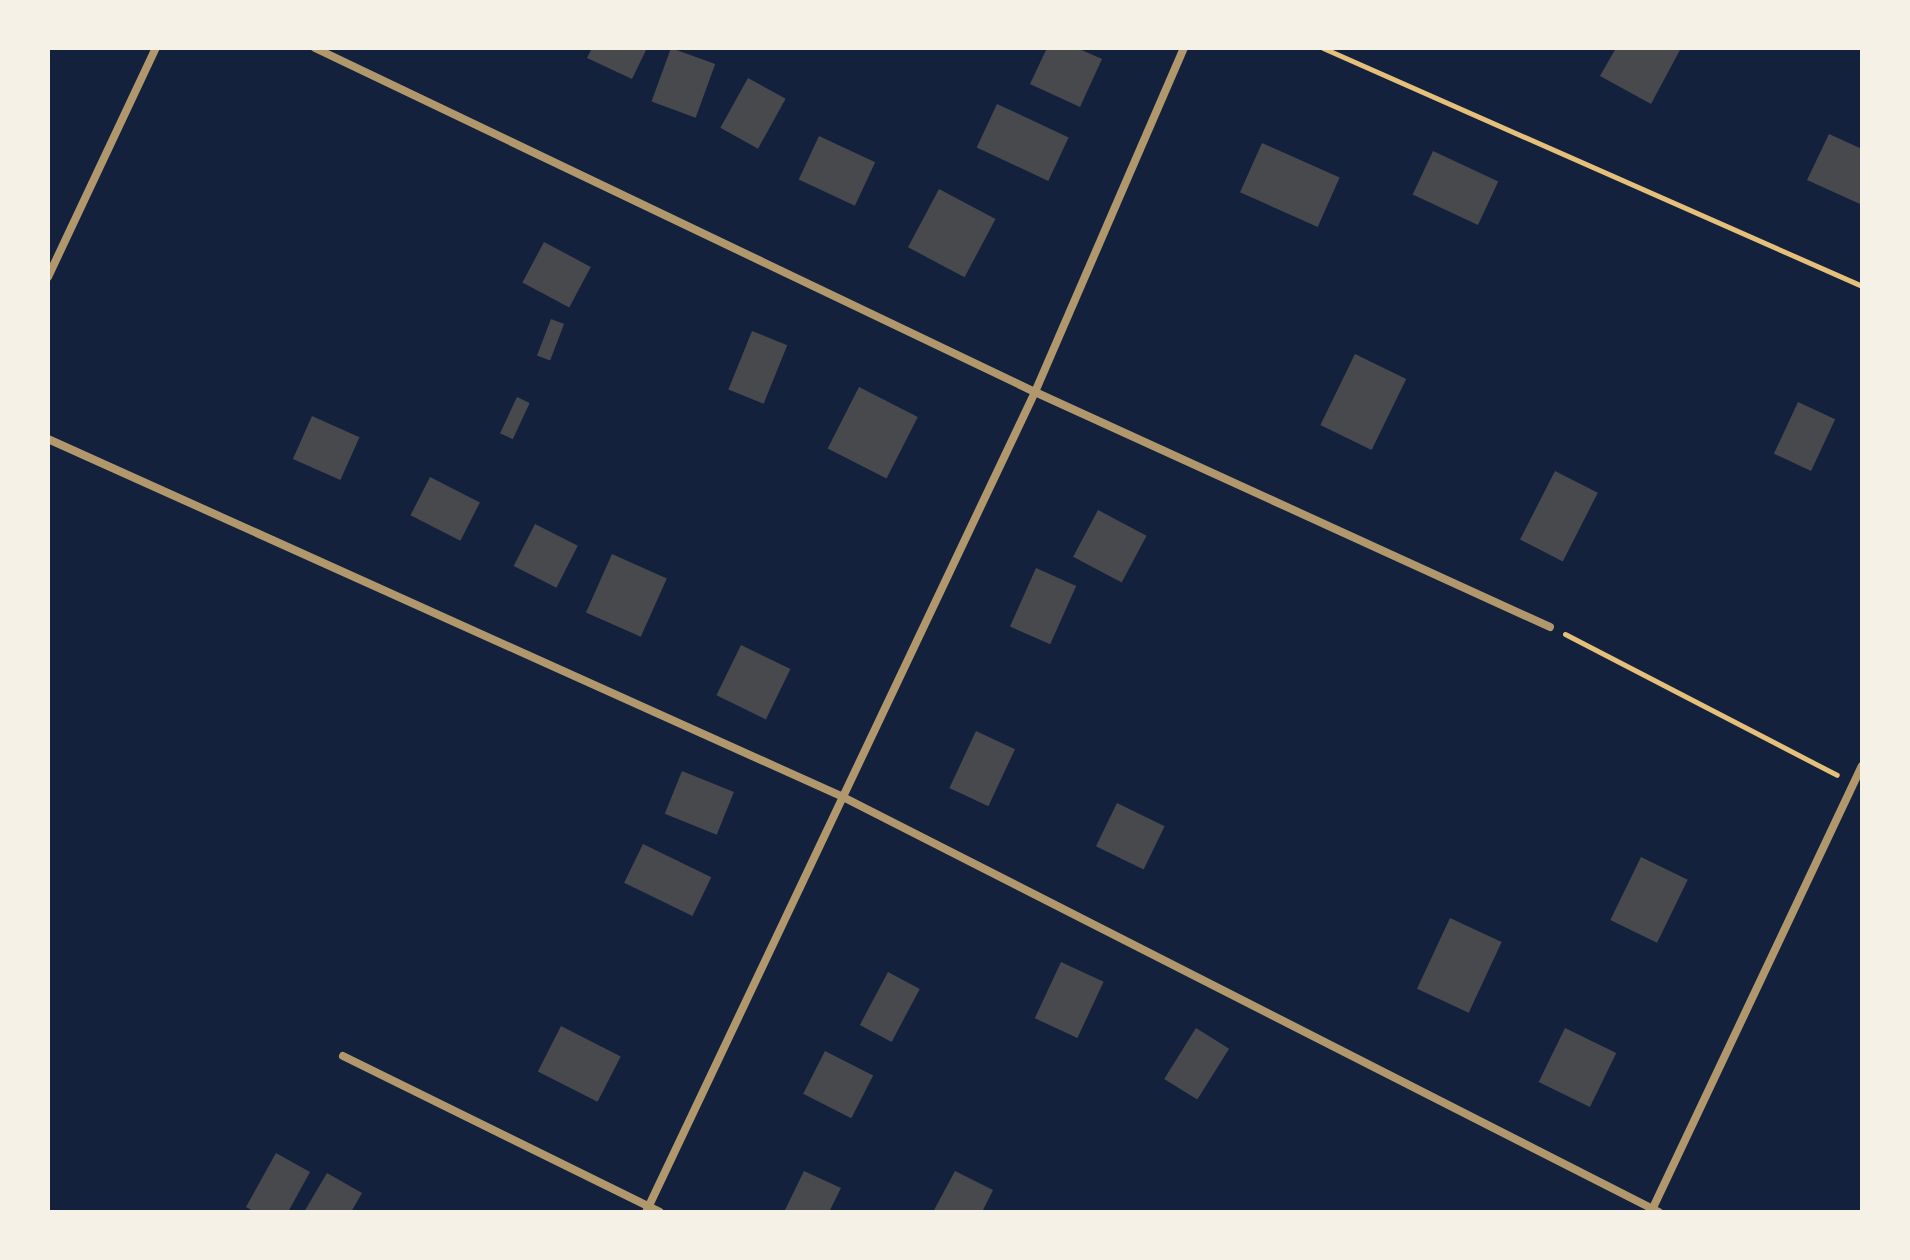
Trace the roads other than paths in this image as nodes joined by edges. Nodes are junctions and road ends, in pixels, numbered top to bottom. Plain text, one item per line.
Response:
1 (156, 48) edge
2 (315, 48) edge
3 (1184, 48) edge
4 (48, 277) edge
5 (1035, 392) junction
6 (48, 439) edge
7 (1550, 627) road end
8 (1862, 766) edge
9 (841, 796) junction
10 (343, 1056) dead end
11 (647, 1209) edge
12 (1654, 1211) edge
13 (660, 1212) edge

1 - 4 street
2 - 5 street
3 - 5 street
5 - 7 street
5 - 9 street
6 - 9 street
8 - 12 street
9 - 11 street
9 - 12 street
10 - 11 street
11 - 13 street

